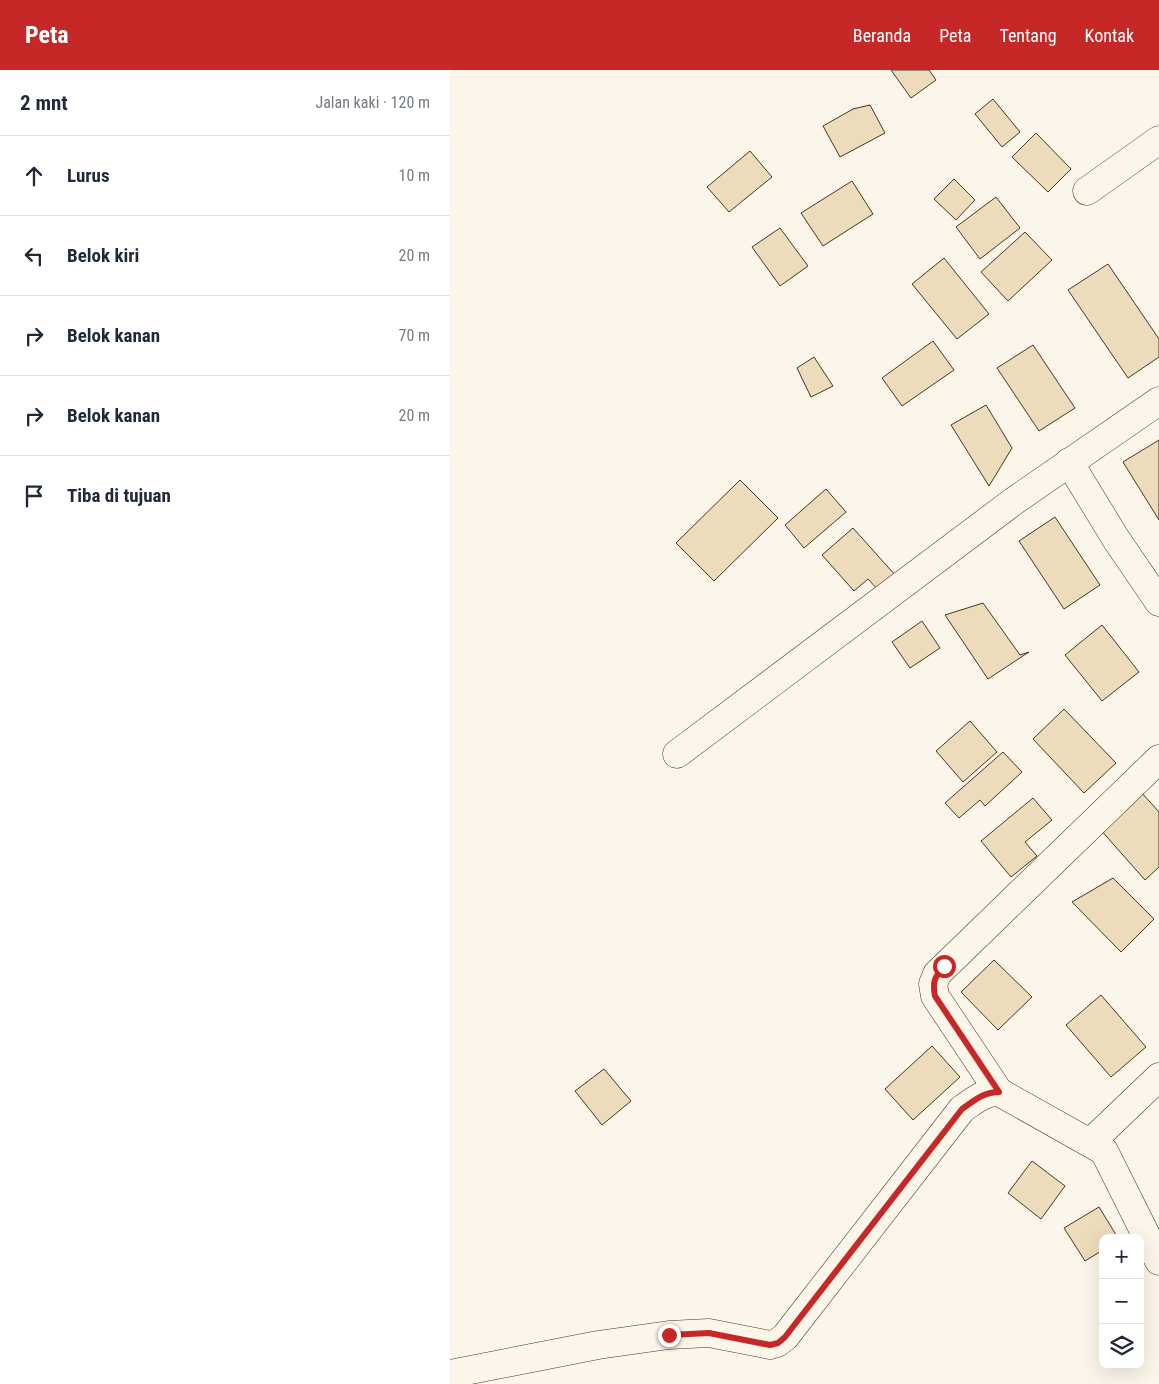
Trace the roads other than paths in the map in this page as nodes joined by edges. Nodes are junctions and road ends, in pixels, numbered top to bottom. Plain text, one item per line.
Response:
1 (1159, 140) edge
2 (1087, 191) dead end
3 (1159, 401) edge
4 (1070, 462) junction
5 (1159, 602) edge
6 (677, 754) dead end
7 (1159, 759) edge
8 (1159, 1077) edge
9 (999, 1092) junction
10 (1091, 1142) junction
11 (1159, 1261) edge
12 (450, 1374) edge

1 - 2 street
3 - 4 street
4 - 5 street
4 - 6 street
7 - 9 street
8 - 10 street
9 - 10 street
9 - 12 street
10 - 11 street

